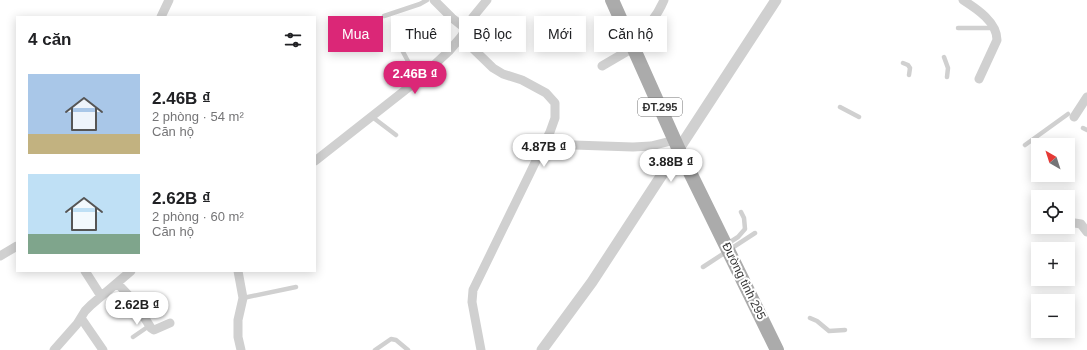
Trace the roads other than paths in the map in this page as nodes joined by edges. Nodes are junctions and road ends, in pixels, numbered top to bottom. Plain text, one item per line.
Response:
1 (169, 0) edge
2 (427, 0) edge
3 (434, 0) edge
4 (487, 0) edge
5 (612, 0) edge
6 (664, 0) edge
7 (776, 0) edge
8 (963, 0) edge
9 (161, 16) edge
10 (384, 16) dead end
11 (474, 16) edge
12 (619, 16) edge
13 (656, 16) edge
14 (459, 27) edge
15 (958, 28) dead end
16 (994, 28) junction
17 (459, 39) edge
18 (403, 52) edge
19 (480, 52) edge
20 (626, 52) edge
21 (636, 52) edge
22 (944, 57) dead end
23 (902, 63) dead end
24 (602, 66) dead end
25 (909, 75) dead end
26 (947, 77) dead end
27 (979, 79) dead end
28 (418, 80) junction
29 (1087, 96) edge
30 (840, 107) dead end
31 (371, 116) junction
32 (1071, 116) joint
33 (859, 117) dead end
34 (396, 135) dead end
35 (544, 144) junction
36 (677, 145) junction
37 (1025, 145) dead end
38 (316, 160) edge
39 (741, 212) dead end
40 (1075, 223) edge
41 (1086, 228) edge
42 (755, 233) dead end
43 (16, 247) edge
44 (727, 248) junction
45 (0, 256) edge
46 (703, 267) dead end
47 (86, 272) edge
48 (130, 272) edge
49 (238, 272) edge
50 (117, 283) junction
51 (296, 287) dead end
52 (101, 296) junction
53 (243, 298) junction
54 (81, 318) junction
55 (810, 318) dead end
56 (170, 323) dead end
57 (149, 326) junction
58 (845, 330) dead end
59 (133, 337) dead end
60 (54, 350) edge
61 (103, 350) edge
62 (241, 350) edge
63 (375, 350) edge
64 (408, 350) edge
65 (481, 350) edge
66 (542, 350) edge
67 (777, 350) edge

1 - 9 street
2 - 10 lane
3 - 14 street
4 - 11 street
5 - 12 main road, ĐT.295
6 - 13 street
7 - 36 street
8 - 16 street
15 - 16 lane
16 - 27 street
17 - 28 street
18 - 28 lane
19 - 35 street
20 - 24 street
21 - 36 main road, ĐT.295
22 - 26 lane
23 - 25 lane
28 - 31 street
29 - 32 street
30 - 33 lane
31 - 34 lane
31 - 38 street
32 - 37 lane
35 - 36 street
35 - 65 street
36 - 44 main road, Đường tỉnh 295 / ĐT.295
36 - 66 street
39 - 44 lane
40 - 41 street
42 - 44 lane
43 - 45 street
44 - 46 lane
44 - 67 main road, Đường tỉnh 295 / ĐT.295
47 - 52 street
48 - 50 street
49 - 53 street
50 - 52 street
50 - 57 street
51 - 53 lane
52 - 54 street
53 - 62 street
54 - 60 street
54 - 61 street
55 - 58 lane
56 - 57 street
57 - 59 lane
63 - 64 lane

